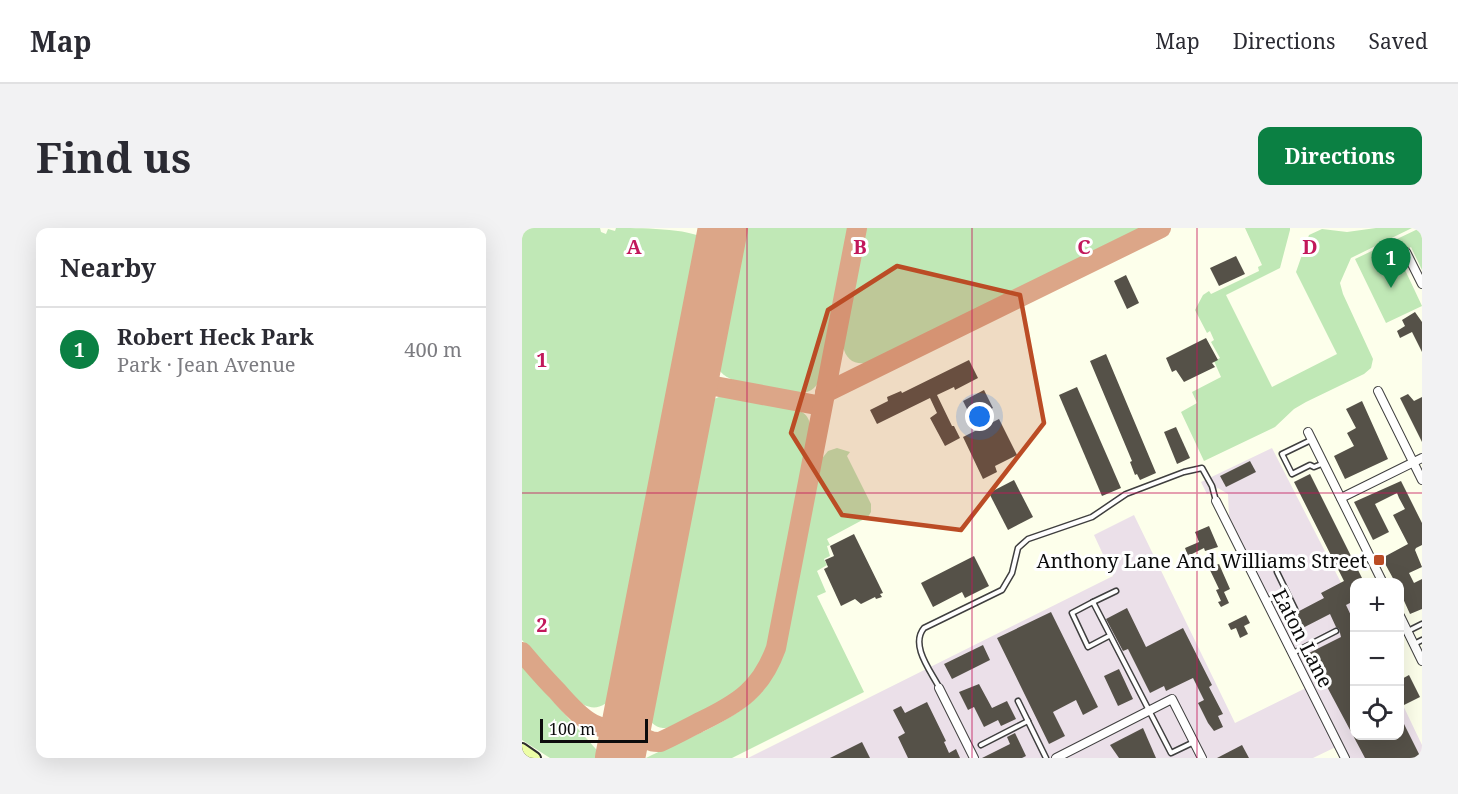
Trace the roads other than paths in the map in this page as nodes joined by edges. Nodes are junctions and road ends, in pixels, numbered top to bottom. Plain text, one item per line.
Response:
1 (1406, 252) dead end
2 (1422, 284) edge
3 (1378, 391) dead end
4 (1310, 436) joint
5 (1422, 458) edge
6 (1413, 462) junction
7 (1323, 463) junction
8 (1422, 480) edge
9 (1341, 498) junction
10 (1216, 501) joint
11 (1277, 572) dead end
12 (1381, 578) edge
13 (1116, 591) dead end
14 (1286, 591) junction
15 (1267, 601) junction
16 (1093, 602) junction
17 (1295, 609) dead end
18 (1404, 624) edge
19 (1422, 624) edge
20 (1336, 631) dead end
21 (1408, 632) junction
22 (1109, 636) junction
23 (1422, 640) edge
24 (1414, 644) junction
25 (1293, 653) junction
26 (1422, 660) edge
27 (939, 688) joint
28 (1018, 701) dead end
29 (1149, 711) junction
30 (1028, 721) junction
31 (1194, 742) junction
32 (981, 745) dead end
33 (522, 749) edge
34 (973, 757) edge
35 (535, 758) edge
36 (1046, 758) edge
37 (1056, 758) edge
38 (1202, 758) edge
39 (1345, 758) edge

1 - 2 street
3 - 6 street
4 - 7 street
4 - 7 lane
5 - 6 street
6 - 8 street
6 - 9 street
7 - 9 street
9 - 12 street
10 - 15 street, Eaton Lane
10 - 27 lane
11 - 14 lane
13 - 16 lane
14 - 15 lane
14 - 17 lane
15 - 25 street, Eaton Lane
16 - 22 lane
16 - 22 lane
18 - 21 street
19 - 21 lane
20 - 25 lane
21 - 24 street
22 - 29 lane
23 - 24 lane
24 - 26 street
25 - 39 street, Eaton Lane
27 - 34 street
28 - 30 lane
29 - 31 lane
29 - 31 street
29 - 37 street
30 - 32 lane
30 - 36 lane
31 - 38 street
33 - 35 street

